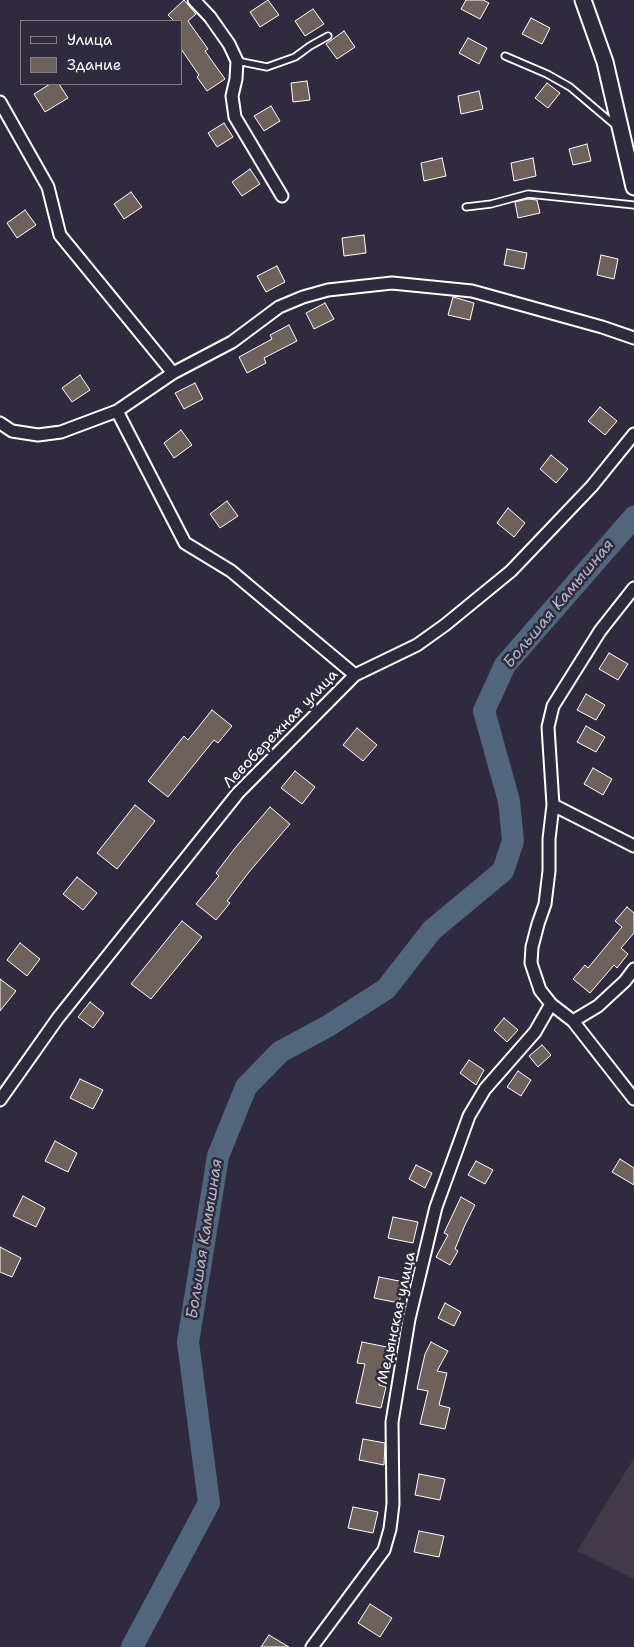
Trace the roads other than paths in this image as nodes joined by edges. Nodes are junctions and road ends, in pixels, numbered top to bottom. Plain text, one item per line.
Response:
1 (194, 0) edge
2 (583, 0) edge
3 (328, 36) dead end
4 (505, 56) dead end
5 (237, 61) junction
6 (0, 102) edge
7 (620, 128) junction
8 (634, 187) edge
9 (282, 196) dead end
10 (634, 205) edge
11 (466, 207) dead end
12 (634, 338) edge
13 (173, 373) junction
14 (117, 411) junction
15 (0, 423) edge
16 (634, 434) edge
17 (634, 588) edge
18 (355, 675) junction
19 (553, 805) junction
20 (634, 846) edge
21 (634, 969) edge
22 (551, 1004) junction
23 (573, 1021) junction
24 (634, 1099) edge
25 (0, 1100) edge
26 (312, 1647) edge

1 - 5 street
2 - 7 street
3 - 5 lane
4 - 7 lane
5 - 9 street
6 - 13 street
7 - 8 street
10 - 11 lane
12 - 13 street
13 - 14 street
14 - 15 street
14 - 18 street
16 - 18 street, Левобережная улица
17 - 19 street
18 - 25 street, Левобережная улица
19 - 20 street
19 - 22 street
21 - 23 street
22 - 23 street
22 - 26 street, Медынская улица
23 - 24 street

